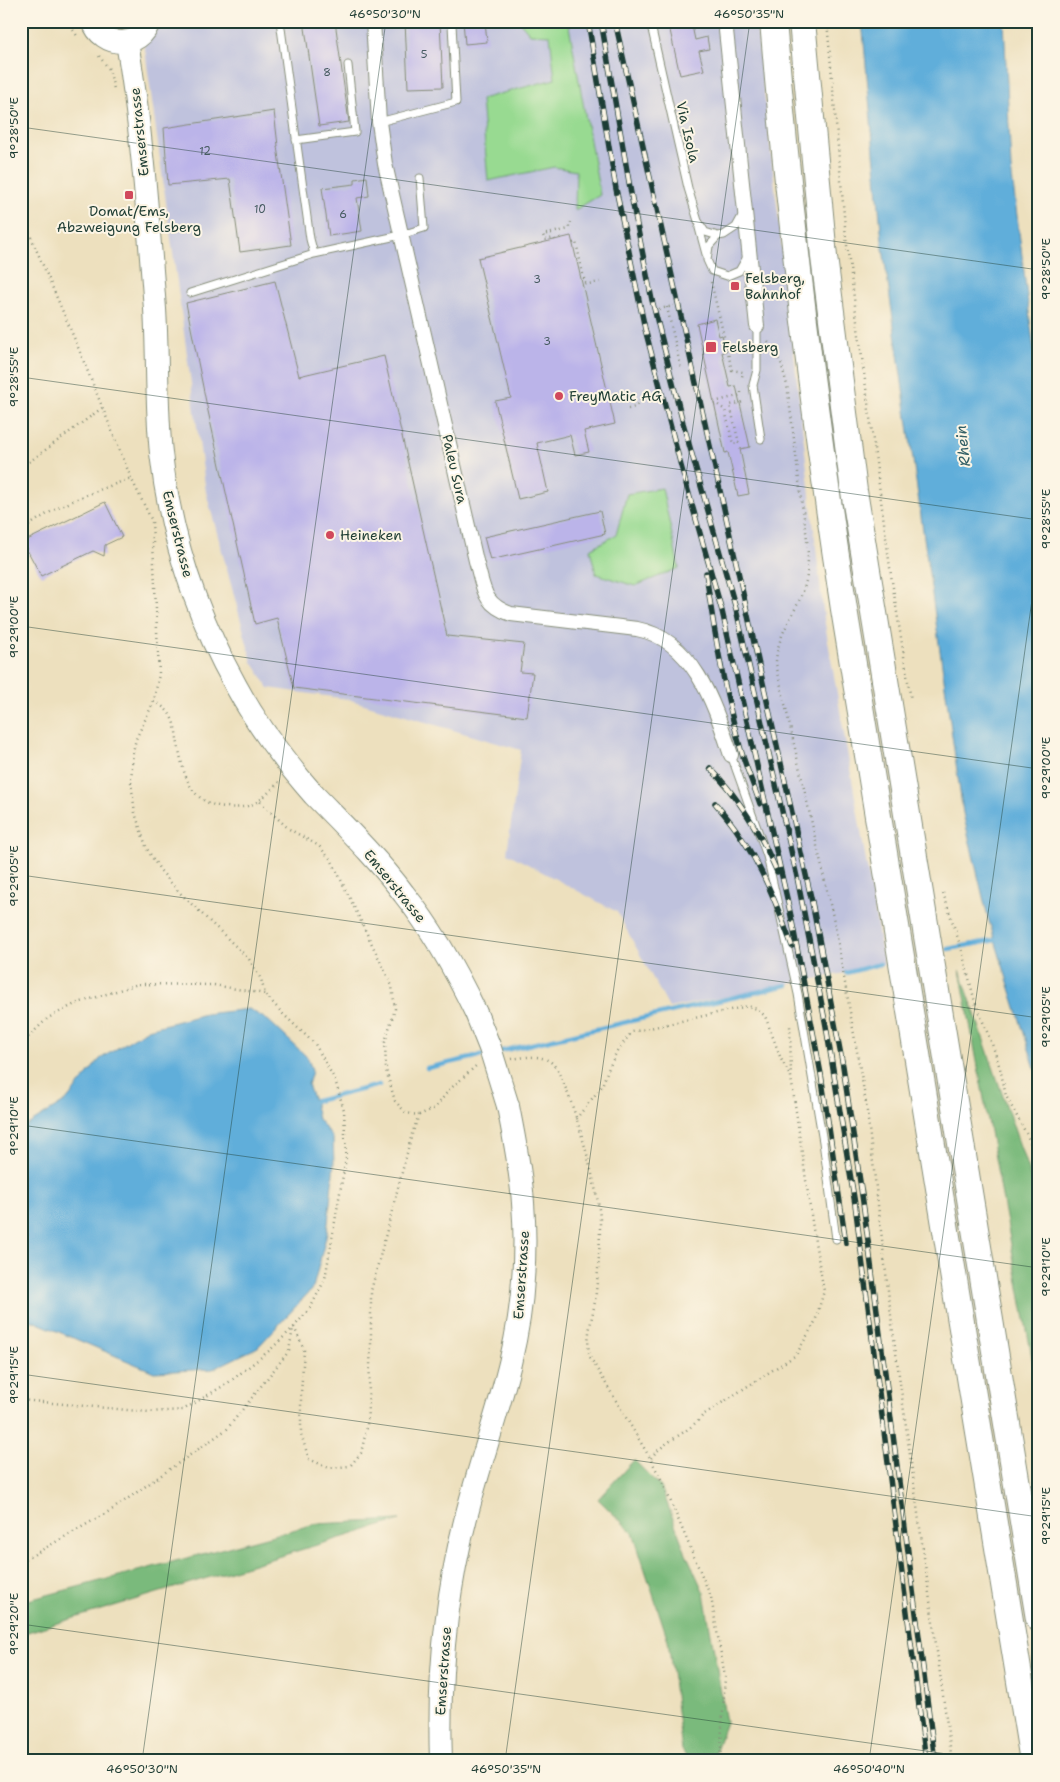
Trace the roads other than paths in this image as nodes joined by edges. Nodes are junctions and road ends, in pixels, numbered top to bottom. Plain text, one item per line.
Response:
1 (150, 21) edge
2 (280, 21) edge
3 (373, 21) edge
4 (650, 21) edge
5 (725, 21) edge
6 (773, 21) edge
7 (802, 21) edge
8 (452, 24) dead end
9 (86, 30) edge
10 (128, 42) junction
11 (348, 65) dead end
12 (379, 122) junction
13 (296, 140) junction
14 (420, 178) dead end
15 (745, 202) junction
16 (698, 221) junction
17 (400, 235) junction
18 (718, 236) junction
19 (749, 247) junction
20 (314, 254) junction
21 (707, 260) junction
22 (190, 293) dead end
23 (757, 326) joint
24 (761, 438) dead end
25 (731, 756) joint
26 (836, 1239) dead end
27 (1039, 1619) edge
28 (441, 1761) edge
29 (1033, 1761) edge

1 - 10 main road
2 - 13 lane
3 - 12 street, Paleu Sura
4 - 16 lane, Via Isola
5 - 15 street
6 - 29 highway
7 - 27 highway
8 - 12 lane
9 - 10 main road
10 - 28 main road, Emserstrasse, bridge
11 - 13 lane
12 - 17 street, Paleu Sura
13 - 20 lane
14 - 17 lane
15 - 18 lane
15 - 19 street
16 - 18 lane
16 - 21 lane, Via Isola
17 - 20 lane
17 - 25 street, Paleu Sura
18 - 21 lane
19 - 21 lane, Via Isola
19 - 23 street
20 - 22 lane
23 - 24 lane
25 - 26 lane

